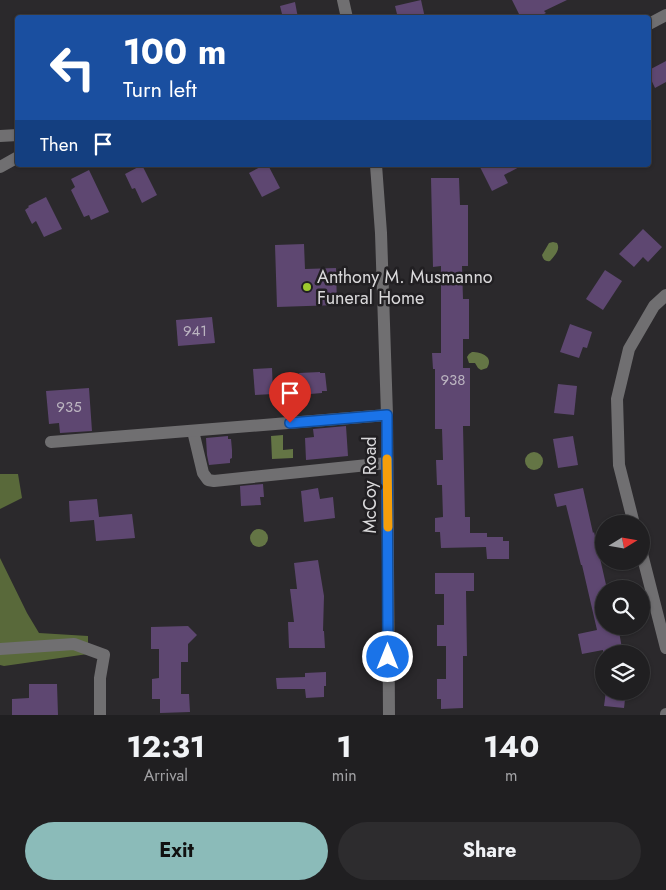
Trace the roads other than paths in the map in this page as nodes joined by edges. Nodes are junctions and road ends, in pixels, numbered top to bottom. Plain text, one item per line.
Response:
1 (343, 0) edge
2 (346, 15) edge
3 (666, 15) edge
4 (651, 23) edge
5 (15, 135) edge
6 (0, 136) edge
7 (15, 159) edge
8 (0, 167) edge
9 (376, 167) edge
10 (666, 295) edge
11 (387, 415) junction
12 (193, 431) junction
13 (50, 442) dead end
14 (387, 463) junction
15 (632, 515) edge
16 (646, 570) edge
17 (666, 648) edge
18 (0, 649) edge
19 (100, 715) edge
20 (389, 715) edge

1 - 2 street
3 - 4 street
5 - 6 street
7 - 8 street
9 - 11 street, McCoy Road
10 - 15 street
11 - 12 street
11 - 14 street, McCoy Road
12 - 13 street
12 - 14 street
14 - 20 street, McCoy Road
16 - 17 street
18 - 19 street

